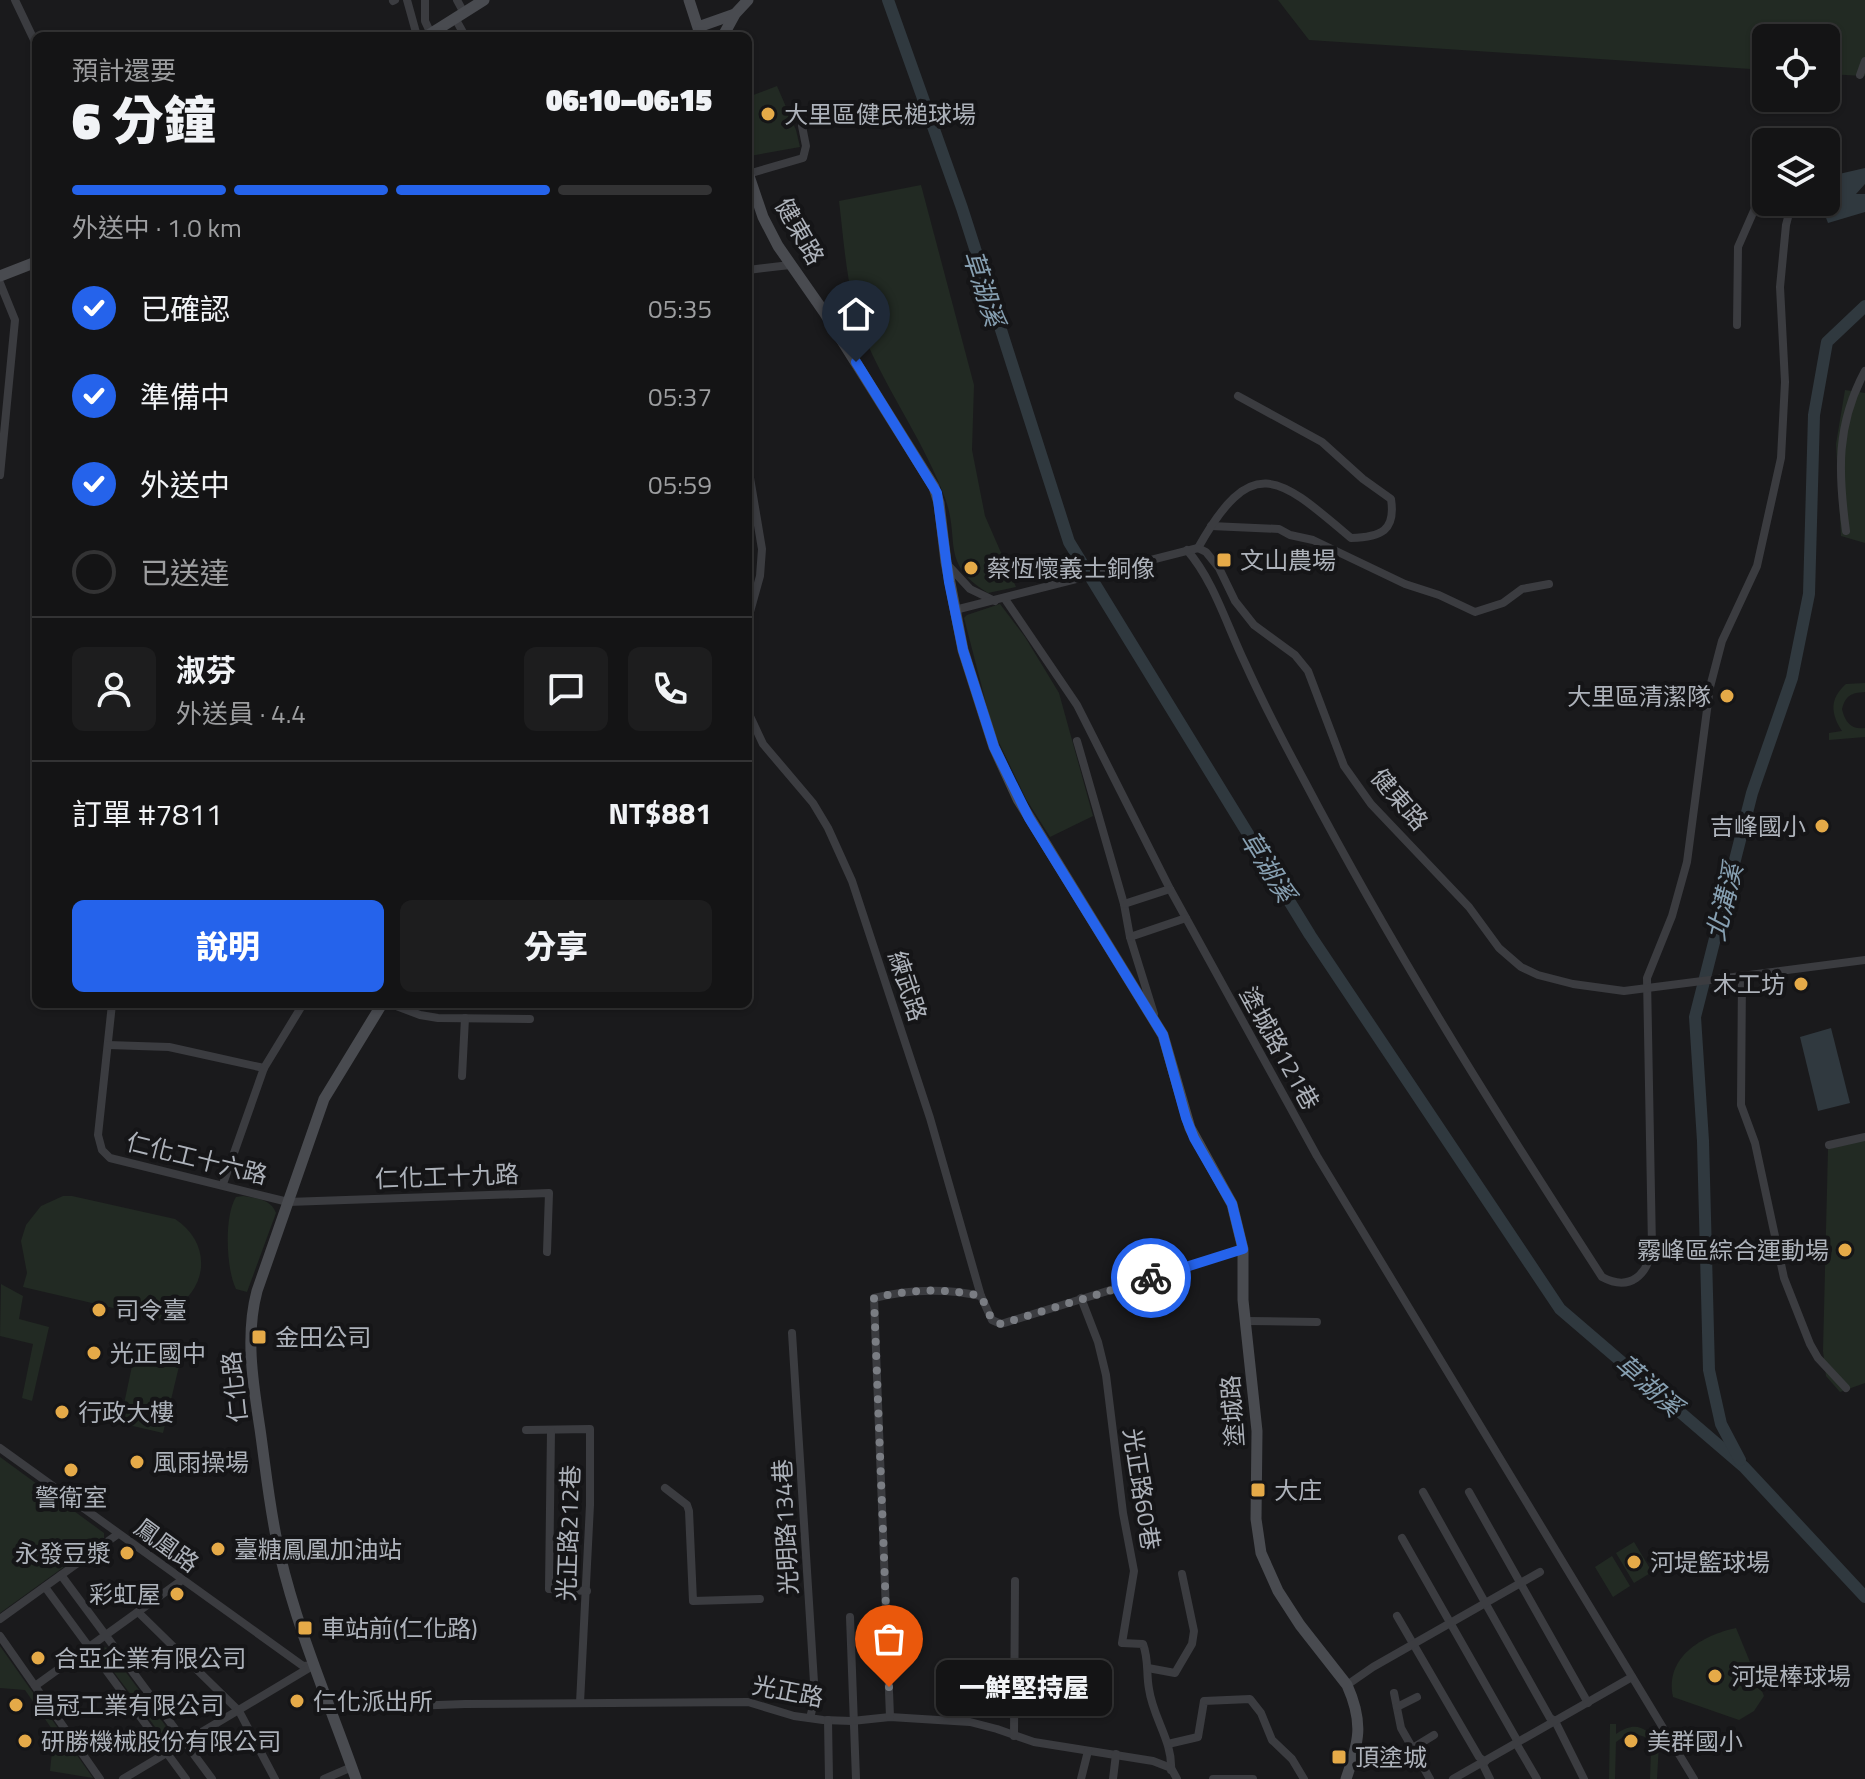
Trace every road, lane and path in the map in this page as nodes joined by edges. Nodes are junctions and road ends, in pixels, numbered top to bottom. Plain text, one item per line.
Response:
1 (15, 0) edge
2 (407, 0) edge
3 (425, 0) edge
4 (457, 0) edge
5 (484, 0) edge
6 (748, 0) edge
7 (735, 14) junction
8 (460, 16) junction
9 (699, 21) edge
10 (416, 32) edge
11 (428, 32) edge
12 (434, 32) edge
13 (464, 32) edge
14 (719, 32) edge
15 (724, 32) edge
16 (32, 36) edge
17 (1865, 61) edge
18 (1860, 75) dead end
19 (802, 126) dead end
20 (752, 173) edge
21 (752, 185) edge
22 (1752, 215) edge
23 (1788, 216) edge
24 (32, 264) edge
25 (790, 265) junction
26 (752, 270) edge
27 (0, 276) edge
28 (0, 283) edge
29 (1737, 325) dead end
30 (1865, 371) edge
31 (1238, 396) dead end
32 (0, 475) edge
33 (752, 490) edge
34 (1211, 526) junction
35 (1846, 531) dead end
36 (1198, 548) junction
37 (1187, 550) junction
38 (946, 562) junction
39 (1549, 584) dead end
40 (1003, 599) junction
41 (752, 605) edge
42 (955, 610) junction
43 (752, 721) edge
44 (1077, 741) dead end
45 (1170, 889) junction
46 (1124, 904) junction
47 (1186, 918) junction
48 (1130, 937) junction
49 (1865, 960) edge
50 (1739, 976) junction
51 (1650, 988) junction
52 (112, 1008) edge
53 (301, 1008) edge
54 (379, 1008) edge
55 (402, 1008) edge
56 (465, 1018) junction
57 (530, 1019) dead end
58 (1158, 1027) junction
59 (108, 1045) junction
60 (264, 1068) junction
61 (462, 1076) dead end
62 (1865, 1137) edge
63 (1829, 1145) dead end
64 (223, 1184) junction
65 (288, 1202) junction
66 (1243, 1249) junction
67 (547, 1252) dead end
68 (981, 1296) junction
69 (1081, 1298) junction
70 (1246, 1321) junction
71 (1317, 1322) dead end
72 (792, 1333) dead end
73 (1846, 1388) dead end
74 (526, 1430) dead end
75 (551, 1430) junction
76 (0, 1448) edge
77 (665, 1488) dead end
78 (1423, 1492) dead end
79 (1469, 1492) dead end
80 (118, 1534) junction
81 (1402, 1538) dead end
82 (1540, 1572) dead end
83 (1182, 1574) dead end
84 (61, 1575) junction
85 (182, 1580) junction
86 (1015, 1581) dead end
87 (1521, 1584) junction
88 (45, 1587) junction
89 (587, 1591) junction
90 (760, 1599) dead end
91 (1486, 1603) junction
92 (138, 1612) junction
93 (1397, 1616) dead end
94 (850, 1617) dead end
95 (0, 1619) edge
96 (1450, 1623) junction
97 (105, 1635) junction
98 (0, 1636) edge
99 (1415, 1643) junction
100 (89, 1647) junction
101 (314, 1665) junction
102 (1148, 1668) junction
103 (1632, 1677) junction
104 (1347, 1685) junction
105 (35, 1686) junction
106 (1394, 1693) dead end
107 (1417, 1697) dead end
108 (580, 1703) junction
109 (1588, 1703) junction
110 (1397, 1707) junction
111 (330, 1709) junction
112 (239, 1711) junction
113 (890, 1717) junction
114 (810, 1718) junction
115 (828, 1720) junction
116 (854, 1721) junction
117 (1555, 1721) junction
118 (1434, 1735) dead end
119 (1014, 1736) junction
120 (1517, 1742) junction
121 (185, 1743) junction
122 (1168, 1744) junction
123 (1413, 1748) junction
124 (1088, 1751) junction
125 (168, 1753) junction
126 (1116, 1754) junction
127 (1390, 1762) dead end
128 (1484, 1762) junction
129 (1171, 1767) junction
130 (354, 1773) edge
131 (100, 1779) edge
132 (123, 1779) edge
133 (186, 1779) edge
134 (212, 1779) edge
135 (275, 1779) edge
136 (324, 1779) edge
137 (829, 1779) edge
138 (856, 1779) edge
139 (1081, 1779) edge
140 (1113, 1779) edge
141 (1174, 1779) edge
142 (1213, 1779) edge
143 (1253, 1779) edge
144 (1304, 1779) edge
145 (1346, 1779) edge
146 (1430, 1779) edge
147 (1453, 1779) edge
148 (1490, 1779) edge
149 (1537, 1779) edge
150 (1584, 1779) edge
151 (1694, 1779) edge

1 - 16 street
2 - 10 street
3 - 11 street
4 - 8 street
5 - 8 street
6 - 7 street
7 - 9 street
7 - 15 street
8 - 12 street
8 - 13 street
9 - 14 street
17 - 18 street
19 - 20 street
21 - 25 street, 健東路
22 - 29 street
23 - 51 street
24 - 27 street
25 - 26 street
25 - 38 street, 健東路
28 - 32 street
30 - 35 street
31 - 34 street
33 - 41 street
34 - 36 street
34 - 39 street
36 - 37 street
36 - 51 street, 健東路
37 - 40 street
37 - 51 street
38 - 40 street
38 - 42 street, 健東路
40 - 42 street
40 - 45 street, 塗城路121巷
42 - 58 street, 塗城路
43 - 68 street, 練武路
44 - 46 street, 塗城路
45 - 46 street
45 - 47 street, 塗城路121巷
46 - 48 street, 塗城路
47 - 48 street
47 - 103 street, 塗城路121巷
48 - 58 street, 塗城路
49 - 50 street
50 - 51 street, 健東路
50 - 73 street
52 - 59 street, 仁化工十六路
53 - 60 street
54 - 65 street, 仁化路
55 - 56 street
56 - 57 street
56 - 61 street
58 - 66 street, 塗城路
59 - 60 street
59 - 64 street, 仁化工十六路
60 - 64 street
62 - 63 street
64 - 65 street, 仁化工十六路
65 - 67 street, 仁化工十九路
65 - 101 street, 仁化路
66 - 69 street, 練武路
66 - 70 street, 塗城路
68 - 69 street, 練武路
68 - 113 street
69 - 102 street, 光正路60巷
70 - 71 street
70 - 104 street, 塗城路
72 - 114 street, 光明路134巷
74 - 75 street, 光正路212巷
75 - 89 street
75 - 89 street, 光正路212巷
76 - 80 street, 鳳凰路
77 - 90 street
78 - 91 street
79 - 87 street
80 - 84 street
80 - 85 street, 鳳凰路
81 - 96 street
82 - 87 street
83 - 102 street, 光正路60巷
84 - 88 street
84 - 97 street
85 - 92 street
85 - 101 street, 鳳凰路
86 - 119 street
87 - 91 street
87 - 109 street
88 - 95 street
88 - 100 street
89 - 108 street, 光正路212巷
91 - 96 street
91 - 117 street
92 - 97 street
92 - 112 street
93 - 99 street
94 - 116 street
96 - 99 street
96 - 120 street
97 - 100 street
97 - 121 street
98 - 105 street
99 - 104 street
99 - 128 street
100 - 105 street
100 - 125 street
101 - 111 street, 仁化路
101 - 112 street
102 - 122 street
103 - 109 street
103 - 151 street, 塗城路121巷
104 - 145 street, 塗城路
105 - 131 street
106 - 110 street
107 - 110 street
108 - 111 street, 光正路
108 - 114 street, 光正路
109 - 117 street
110 - 123 street
111 - 130 street, 仁化路
112 - 121 street
112 - 135 street
113 - 116 street, 光正路
113 - 119 street, 光正路
114 - 115 street, 光正路
115 - 116 street, 光正路
115 - 137 street
116 - 138 street
117 - 120 street
117 - 150 street
118 - 123 street
119 - 124 street, 光正路
120 - 128 street
120 - 149 street
121 - 125 street
121 - 134 street
122 - 129 street
122 - 144 street
123 - 127 street
123 - 146 street
124 - 126 street, 光正路
124 - 139 street
125 - 132 street
125 - 133 street
126 - 129 street, 光正路
126 - 140 street
128 - 147 street
128 - 148 street
129 - 141 street
130 - 136 street
142 - 143 street

